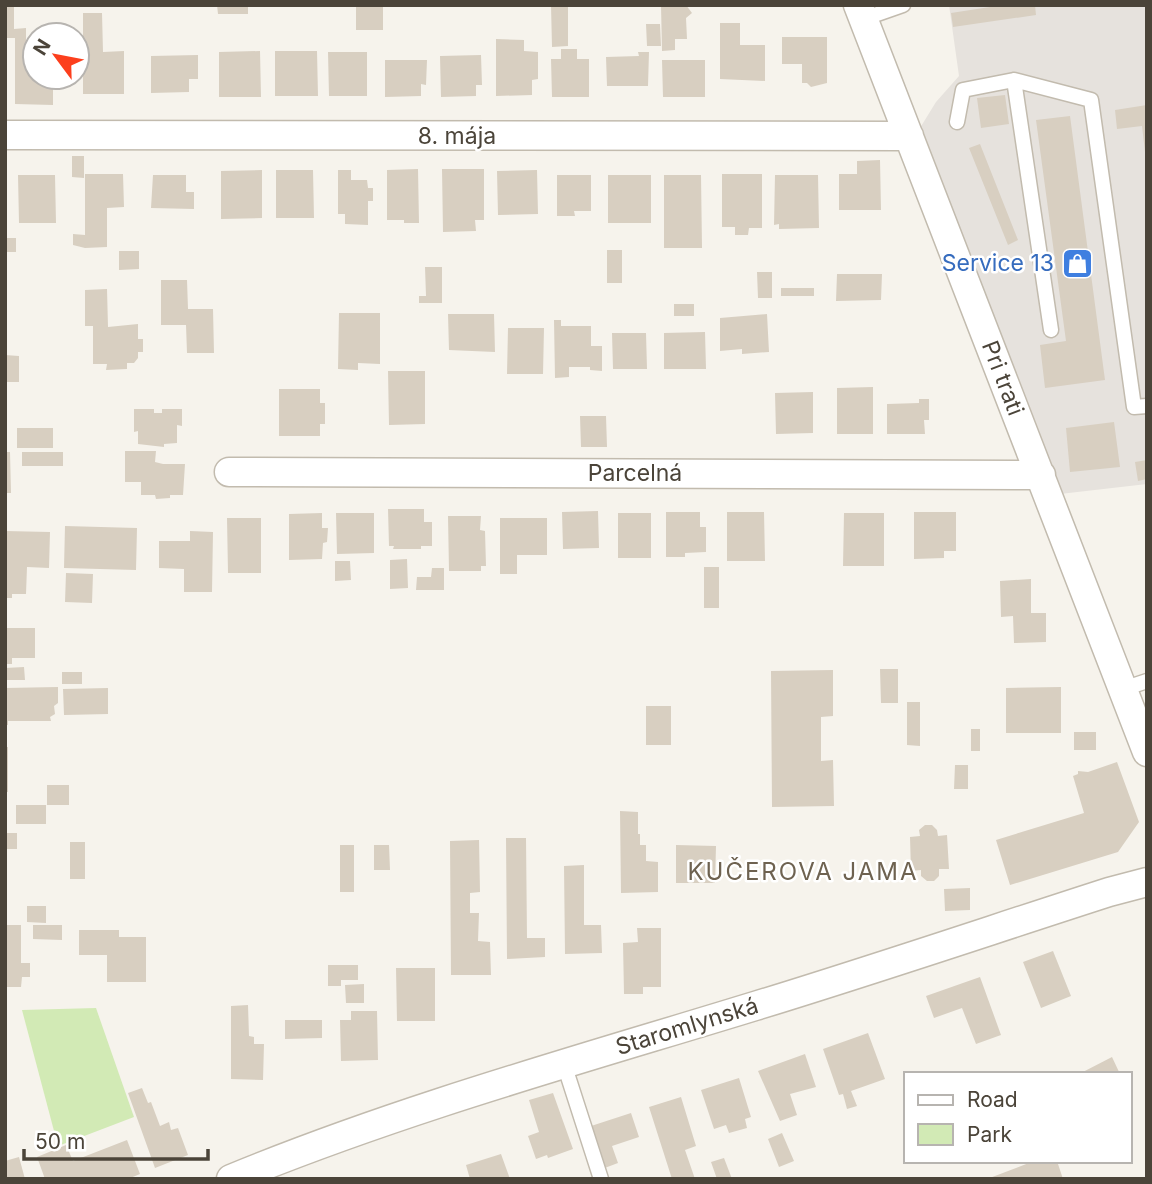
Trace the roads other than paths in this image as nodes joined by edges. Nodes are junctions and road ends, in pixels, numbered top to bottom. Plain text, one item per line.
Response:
1 (903, 5) edge
2 (860, 12) edge
3 (1014, 80) junction
4 (957, 122) dead end
5 (5, 135) edge
6 (909, 136) junction
7 (1051, 330) dead end
8 (1147, 406) edge
9 (229, 472) dead end
10 (1041, 475) junction
11 (1135, 685) edge
12 (1147, 752) edge
13 (1147, 882) edge
14 (564, 1064) junction
15 (231, 1179) edge
16 (601, 1179) edge

1 - 2 lane
2 - 6 street, Pri trati
3 - 4 lane
3 - 7 lane
3 - 8 lane
5 - 6 street, 8. mája
6 - 10 street, Pri trati
9 - 10 street, Parcelná
10 - 11 street, Pri trati
11 - 12 street, Pri trati
13 - 14 street, Staromlynská
14 - 15 street, Staromlynská
14 - 16 lane

